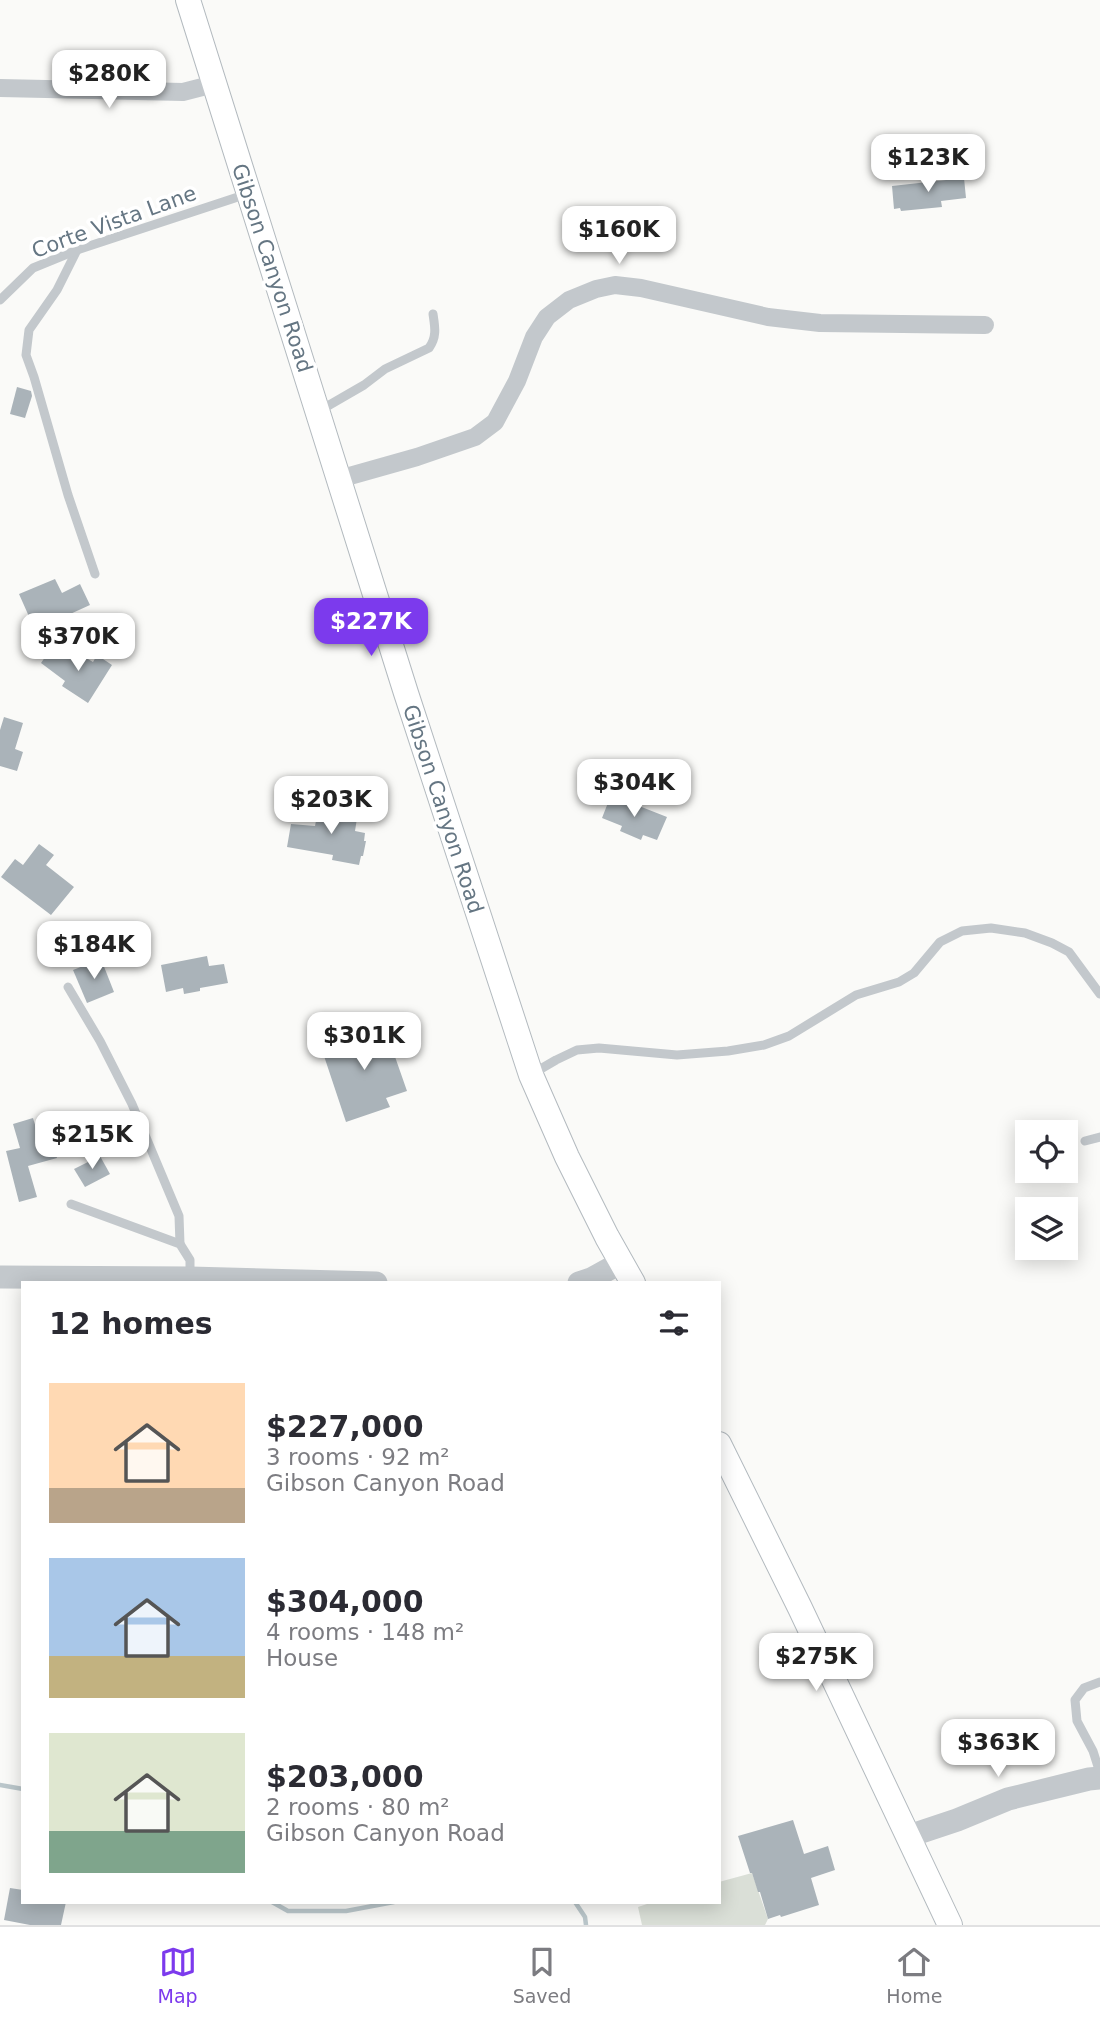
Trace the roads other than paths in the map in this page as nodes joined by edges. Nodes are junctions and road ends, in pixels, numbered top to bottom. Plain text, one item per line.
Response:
1 (188, 0) edge
2 (214, 85) junction
3 (0, 88) edge
4 (248, 193) junction
5 (77, 250) junction
6 (0, 300) edge
7 (433, 314) dead end
8 (985, 325) dead end
9 (318, 412) junction
10 (339, 479) junction
11 (94, 574) dead end
12 (68, 987) dead end
13 (1100, 994) edge
14 (531, 1075) junction
15 (1100, 1137) edge
16 (1085, 1140) dead end
17 (71, 1204) dead end
18 (180, 1244) junction
19 (627, 1273) edge
20 (0, 1277) edge
21 (190, 1278) junction
22 (302, 1281) edge
23 (585, 1281) edge
24 (721, 1448) edge
25 (1100, 1682) edge
26 (1100, 1775) edge
27 (909, 1836) junction
28 (950, 1925) edge

1 - 2 main road, Gibson Canyon Road
2 - 3 street
2 - 4 main road, Gibson Canyon Road
4 - 5 lane, Corte Vista Lane
4 - 9 main road, Gibson Canyon Road
5 - 6 lane, Corte Vista Lane
5 - 11 lane
7 - 9 lane
8 - 10 street
9 - 10 main road, Gibson Canyon Road
10 - 14 main road, Gibson Canyon Road
12 - 18 lane
13 - 14 lane
14 - 19 main road, Gibson Canyon Road
15 - 16 lane
17 - 18 lane
18 - 21 lane
19 - 23 street
20 - 21 street
21 - 22 street
24 - 27 main road
25 - 26 lane
26 - 27 street
27 - 28 main road

